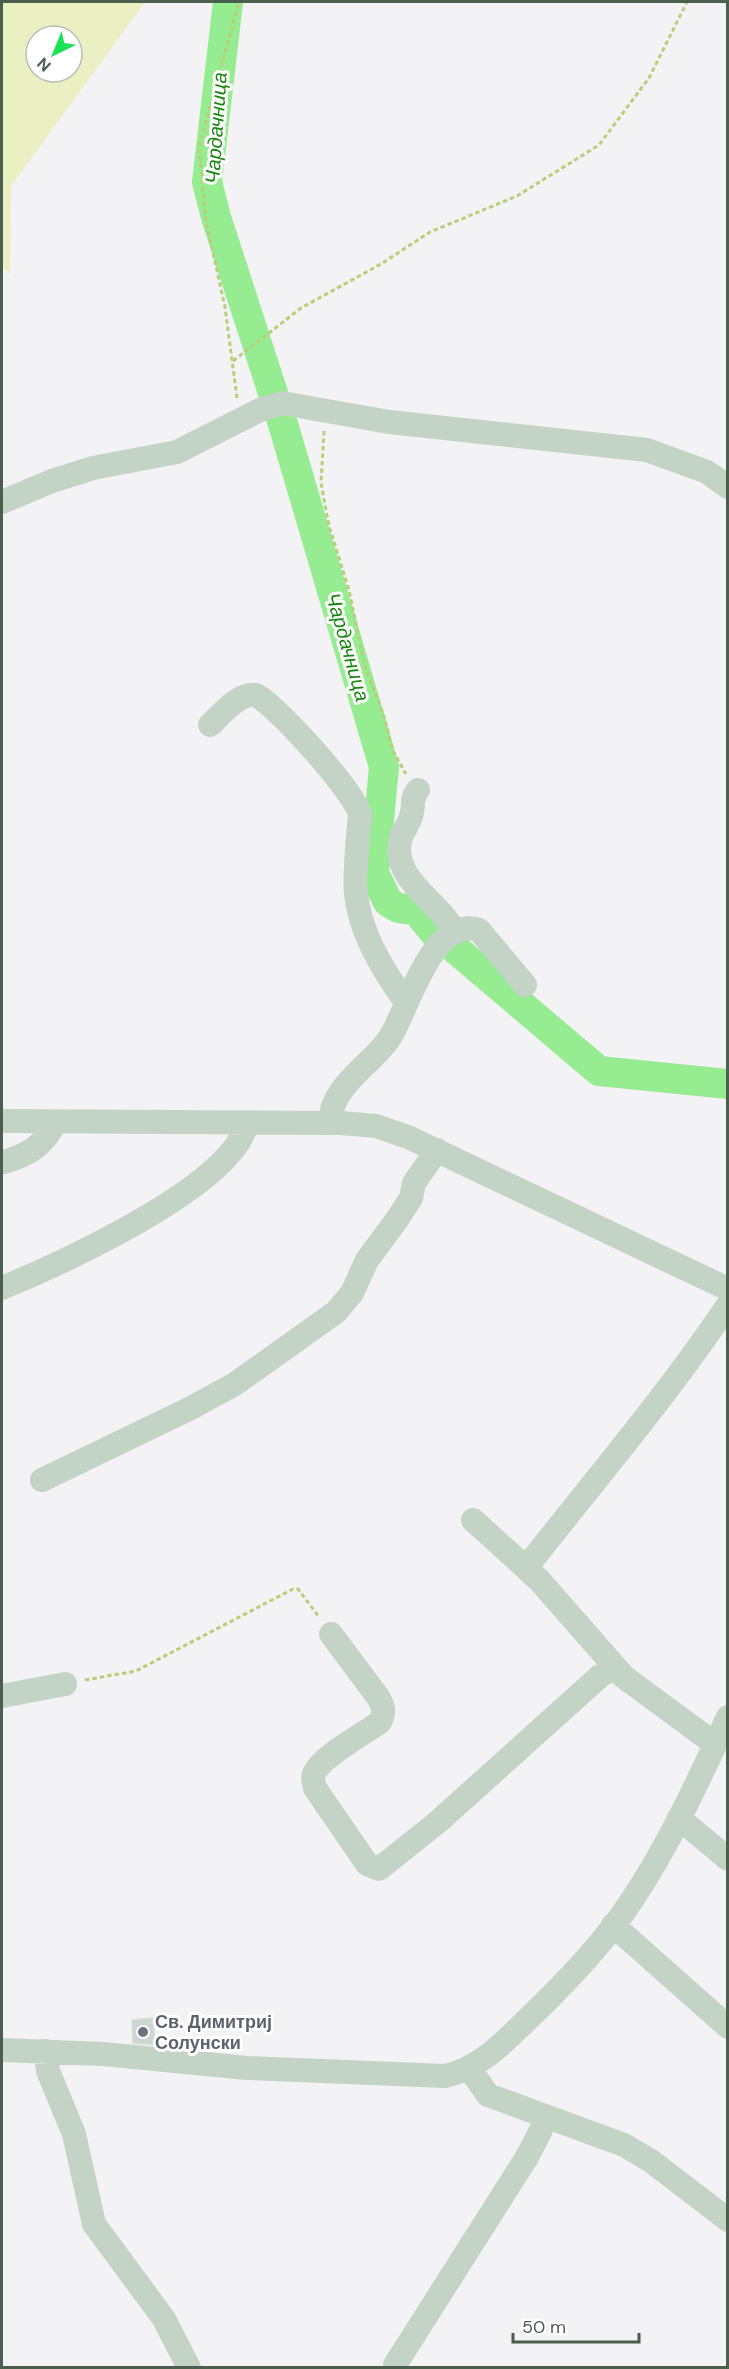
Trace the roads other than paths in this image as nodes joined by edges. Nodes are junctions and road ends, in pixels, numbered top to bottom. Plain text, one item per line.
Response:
1 (728, 487) edge
2 (2, 502) edge
3 (210, 725) dead end
4 (418, 790) road end
5 (448, 939) junction
6 (525, 985) dead end
7 (406, 1002) junction
8 (2, 1121) edge
9 (55, 1122) junction
10 (248, 1123) junction
11 (330, 1123) junction
12 (437, 1150) junction
13 (4, 1162) dead end
14 (2, 1288) edge
15 (728, 1289) edge
16 (728, 1305) edge
17 (42, 1480) dead end
18 (473, 1520) dead end
19 (526, 1568) junction
20 (331, 1634) road end
21 (614, 1667) junction
22 (65, 1684) road end
23 (2, 1696) edge
24 (728, 1718) edge
25 (715, 1744) junction
26 (679, 1818) junction
27 (728, 1859) edge
28 (613, 1924) junction
29 (728, 2027) edge
30 (4, 2045) edge
31 (46, 2052) junction
32 (469, 2068) junction
33 (544, 2116) junction
34 (728, 2220) edge
35 (395, 2365) dead end
36 (189, 2367) edge

1 - 2 street
3 - 7 street
4 - 5 street
5 - 6 street
5 - 7 street
7 - 11 street
8 - 9 street
9 - 10 street
9 - 13 street
10 - 11 street
10 - 14 street
11 - 12 street
12 - 15 street
12 - 17 street
16 - 19 street
18 - 19 street
19 - 21 street
20 - 21 street
21 - 25 street
22 - 23 street
24 - 25 street
25 - 26 street
26 - 27 street
26 - 28 street
28 - 29 street
28 - 32 street
30 - 31 street
31 - 32 street
31 - 36 street
32 - 33 street
33 - 34 street
33 - 35 street

